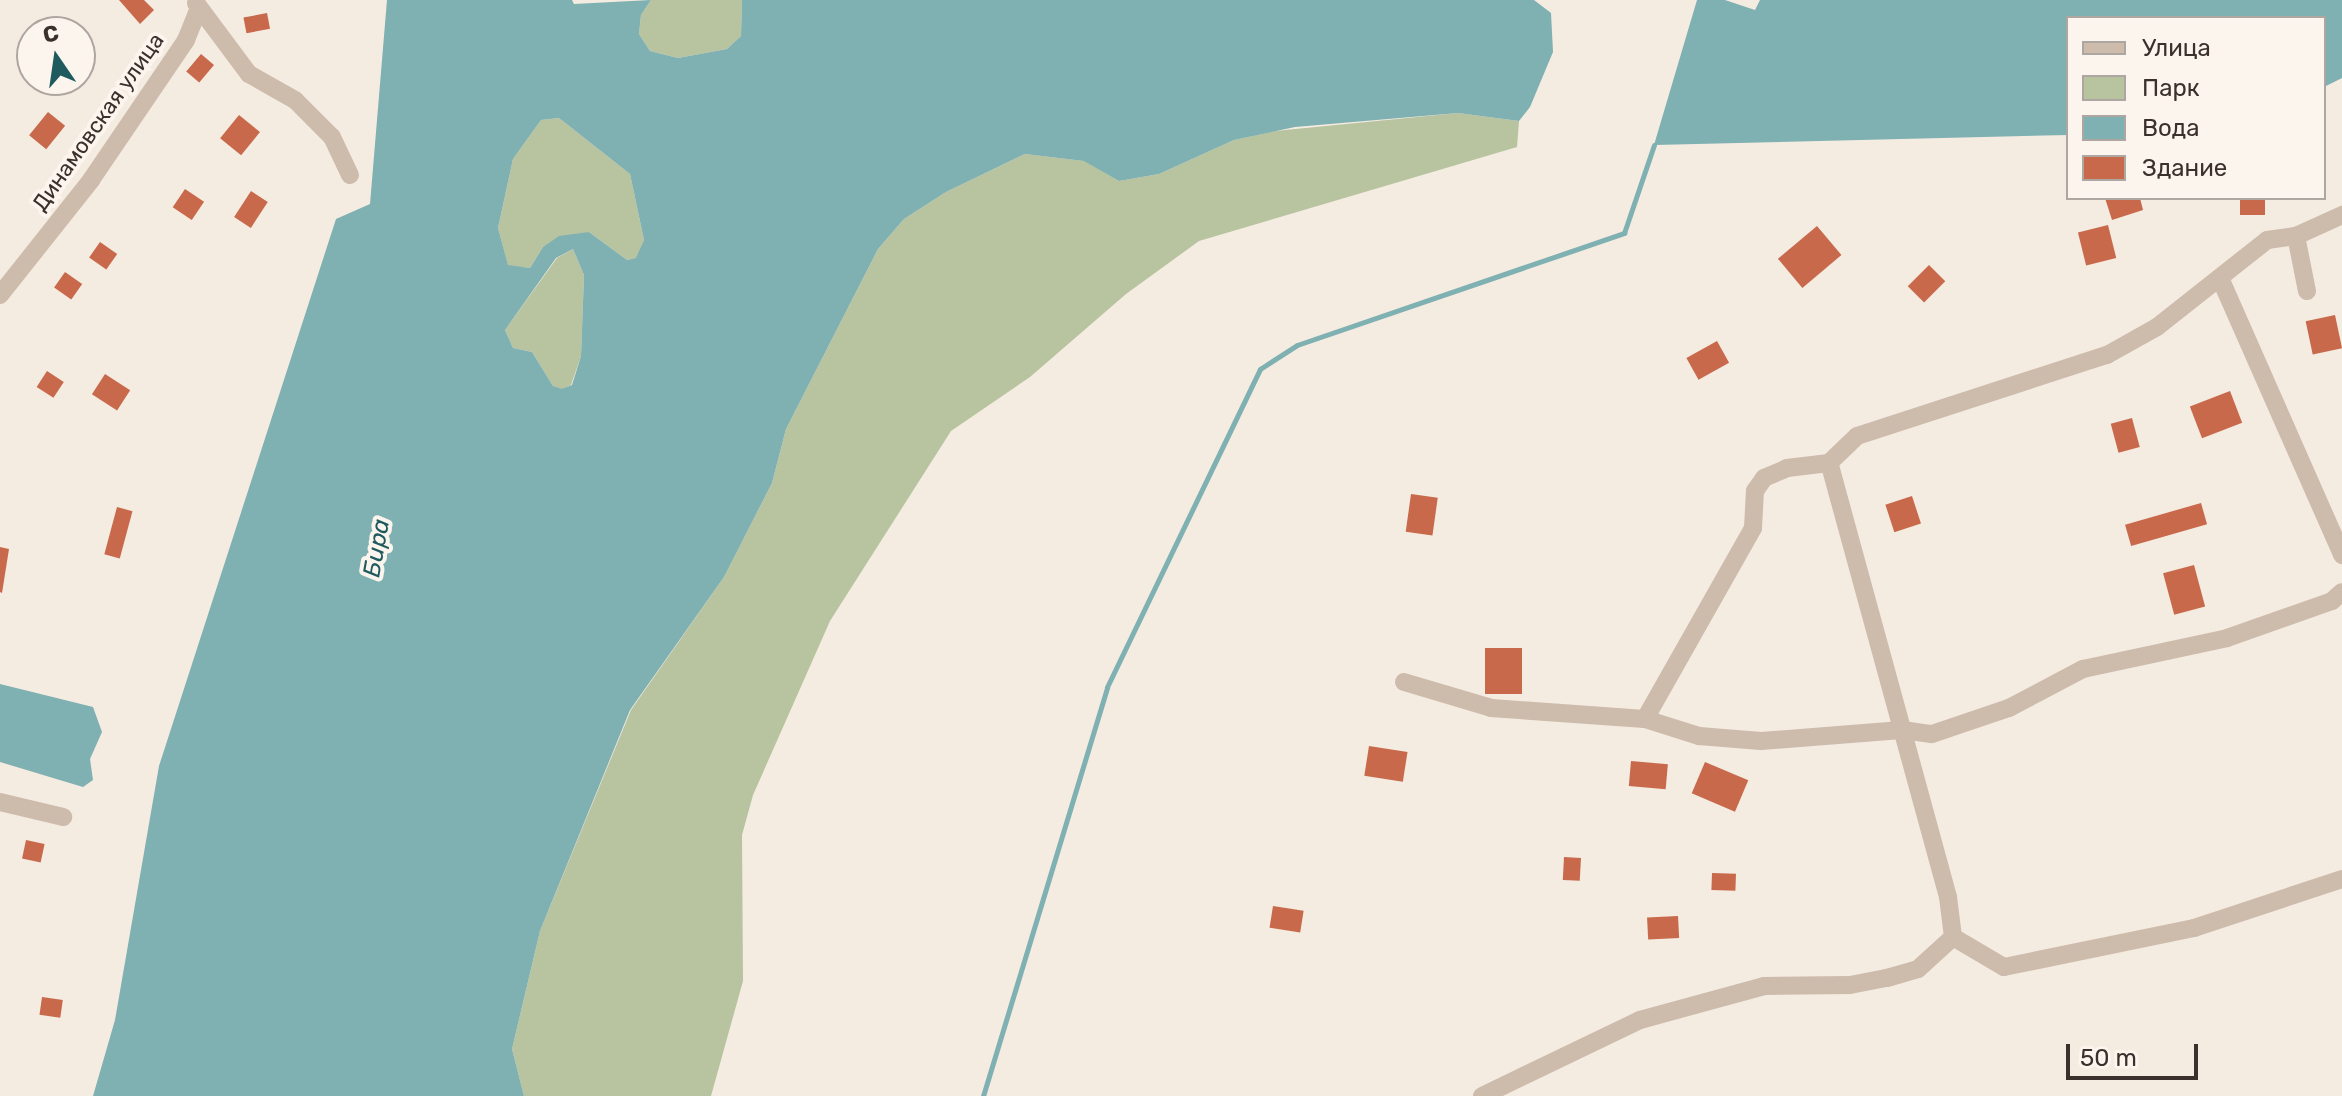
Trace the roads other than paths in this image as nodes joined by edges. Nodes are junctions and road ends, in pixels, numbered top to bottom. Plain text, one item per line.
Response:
1 (197, 5) edge
2 (350, 175) dead end
3 (2342, 215) edge
4 (2296, 236) junction
5 (2220, 278) junction
6 (2307, 291) dead end
7 (0, 295) edge
8 (1829, 463) junction
9 (2342, 555) edge
10 (2342, 592) edge
11 (1404, 682) dead end
12 (1645, 719) junction
13 (1902, 730) junction
14 (0, 802) edge
15 (63, 817) dead end
16 (2342, 879) edge
17 (1953, 937) junction
18 (1482, 1096) edge

1 - 2 street
1 - 7 street, Динамовская улица
3 - 4 street
4 - 5 street
4 - 6 street
5 - 8 street
5 - 9 street
8 - 12 street
8 - 13 street
10 - 13 street
11 - 12 street
12 - 13 street
13 - 17 street
14 - 15 street
16 - 17 street
17 - 18 street

